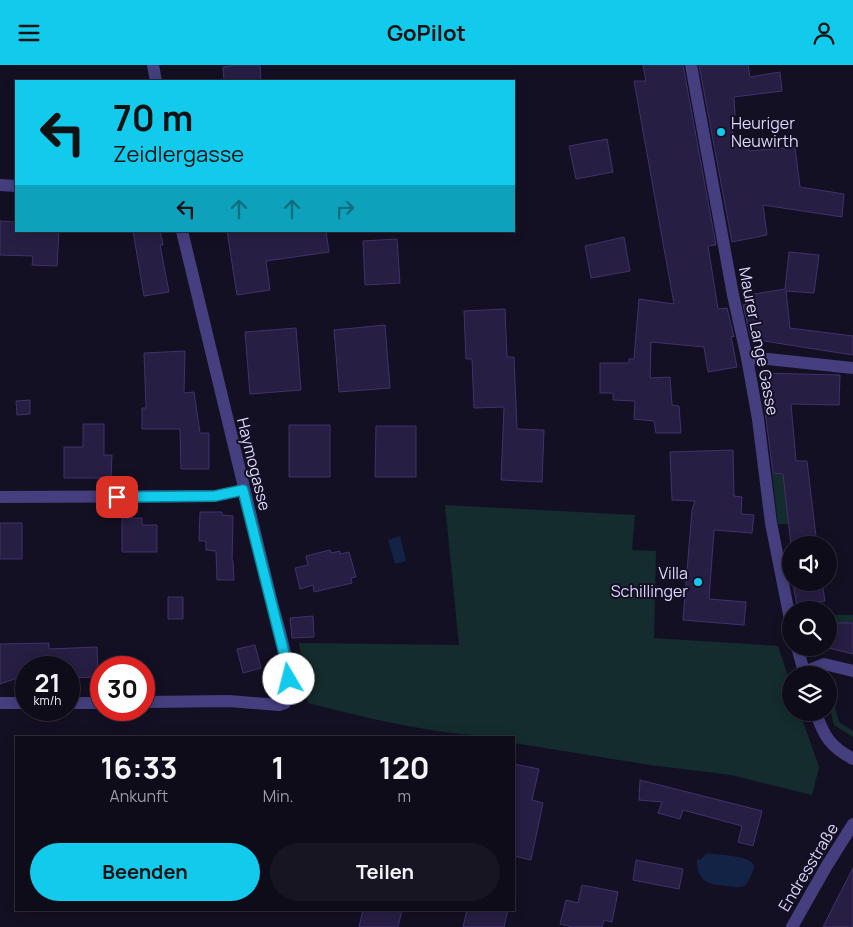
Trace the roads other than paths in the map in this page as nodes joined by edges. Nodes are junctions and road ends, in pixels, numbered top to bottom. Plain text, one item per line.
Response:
1 (154, 65) edge
2 (692, 65) edge
3 (156, 80) edge
4 (0, 185) edge
5 (15, 186) edge
6 (182, 232) edge
7 (747, 358) junction
8 (853, 368) edge
9 (243, 490) junction
10 (0, 497) edge
11 (786, 601) edge
12 (820, 666) edge
13 (832, 666) edge
14 (837, 667) edge
15 (853, 671) edge
16 (155, 702) edge
17 (0, 703) edge
18 (15, 703) edge
19 (819, 721) edge
20 (853, 759) edge
21 (853, 824) edge
22 (792, 927) edge

1 - 3 street
2 - 7 street, Maurer Lange Gasse
4 - 5 street
6 - 9 street, Haymogasse
7 - 8 street
7 - 11 street, Maurer Lange Gasse
9 - 10 street
9 - 16 street, Haymogasse
12 - 13 street
14 - 15 street
17 - 18 street
19 - 20 street
21 - 22 street, Endresstraße

